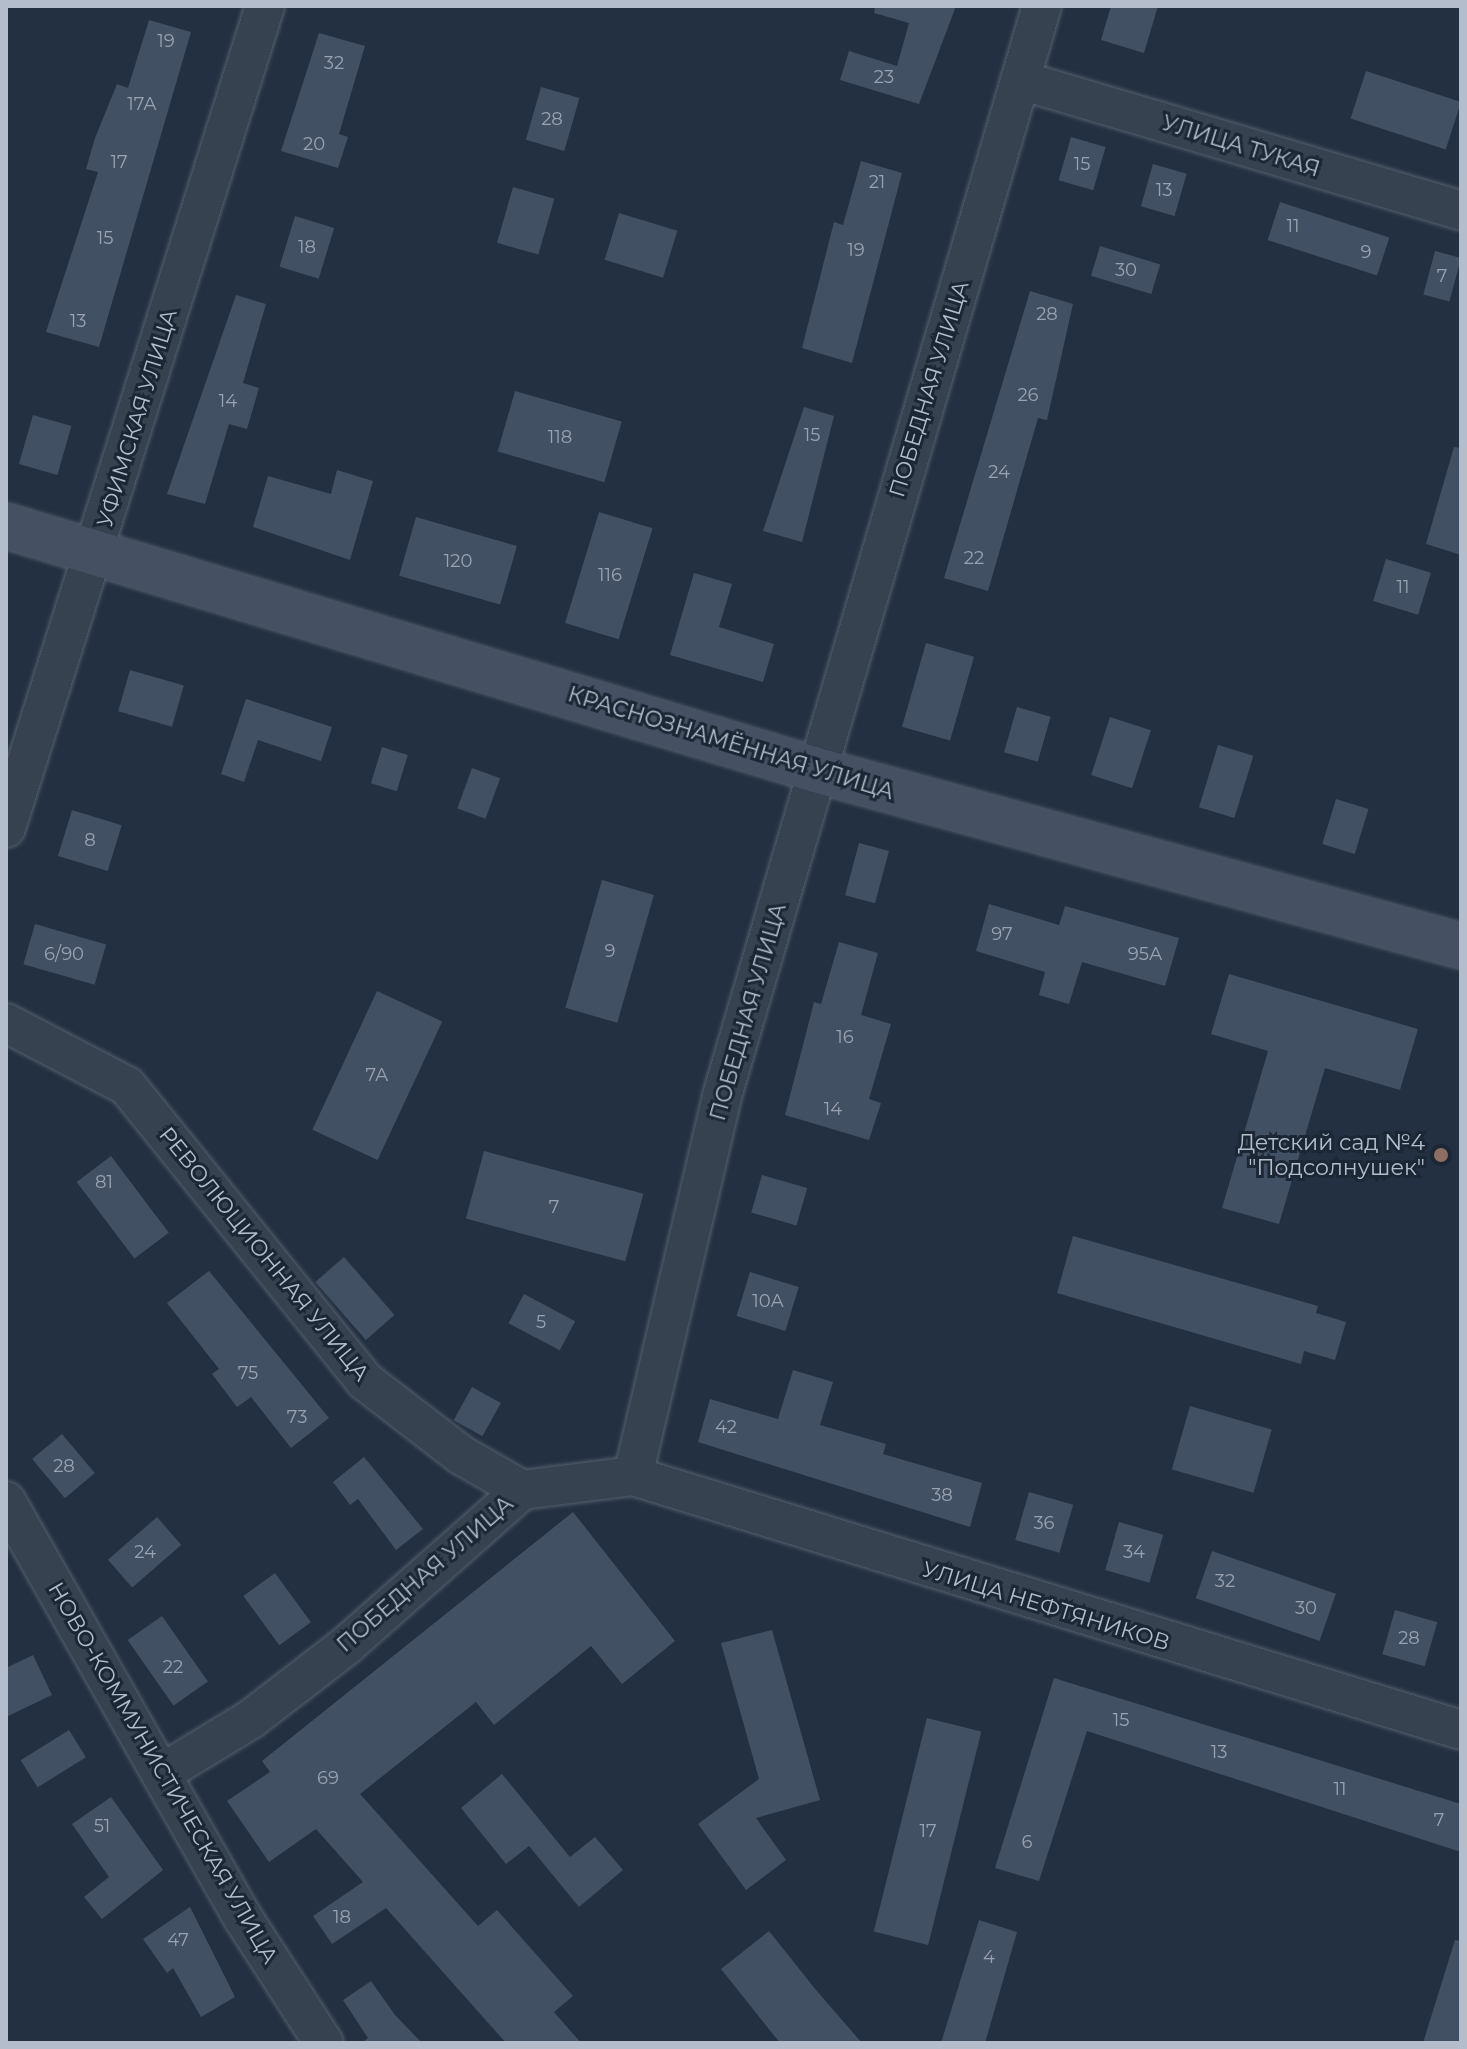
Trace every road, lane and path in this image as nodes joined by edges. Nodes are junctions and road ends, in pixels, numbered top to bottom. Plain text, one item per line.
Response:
1 (265, 6) edge
2 (1042, 6) edge
3 (1020, 80) junction
4 (1461, 211) edge
5 (6, 526) edge
6 (96, 550) junction
7 (816, 770) junction
8 (6, 828) edge
9 (1461, 946) edge
10 (6, 1023) edge
11 (633, 1476) junction
12 (522, 1490) junction
13 (6, 1501) edge
14 (21, 1561) edge
15 (1461, 1730) edge
16 (164, 1772) junction
17 (324, 2043) edge

1 - 6 street, УФИМСКАЯ УЛИЦА
2 - 3 street, ПОБЕДНАЯ УЛИЦА
3 - 4 street, УЛИЦА ТУКАЯ
3 - 7 street, ПОБЕДНАЯ УЛИЦА
5 - 6 street, КРАСНОЗНАМЁННАЯ УЛИЦА
6 - 7 street, КРАСНОЗНАМЁННАЯ УЛИЦА
6 - 8 street, УФИМСКАЯ УЛИЦА
7 - 9 street, КРАСНОЗНАМЁННАЯ УЛИЦА
7 - 11 street, ПОБЕДНАЯ УЛИЦА
10 - 12 street, РЕВОЛЮЦИОННАЯ УЛИЦА
11 - 12 street, ПОБЕДНАЯ УЛИЦА
11 - 15 street, УЛИЦА НЕФТЯНИКОВ
12 - 16 street, ПОБЕДНАЯ УЛИЦА
13 - 14 street, НОВО-КОММУНИСТИЧЕСКАЯ УЛИЦА
14 - 16 street, НОВО-КОММУНИСТИЧЕСКАЯ УЛИЦА
16 - 17 street, НОВО-КОММУНИСТИЧЕСКАЯ УЛИЦА

